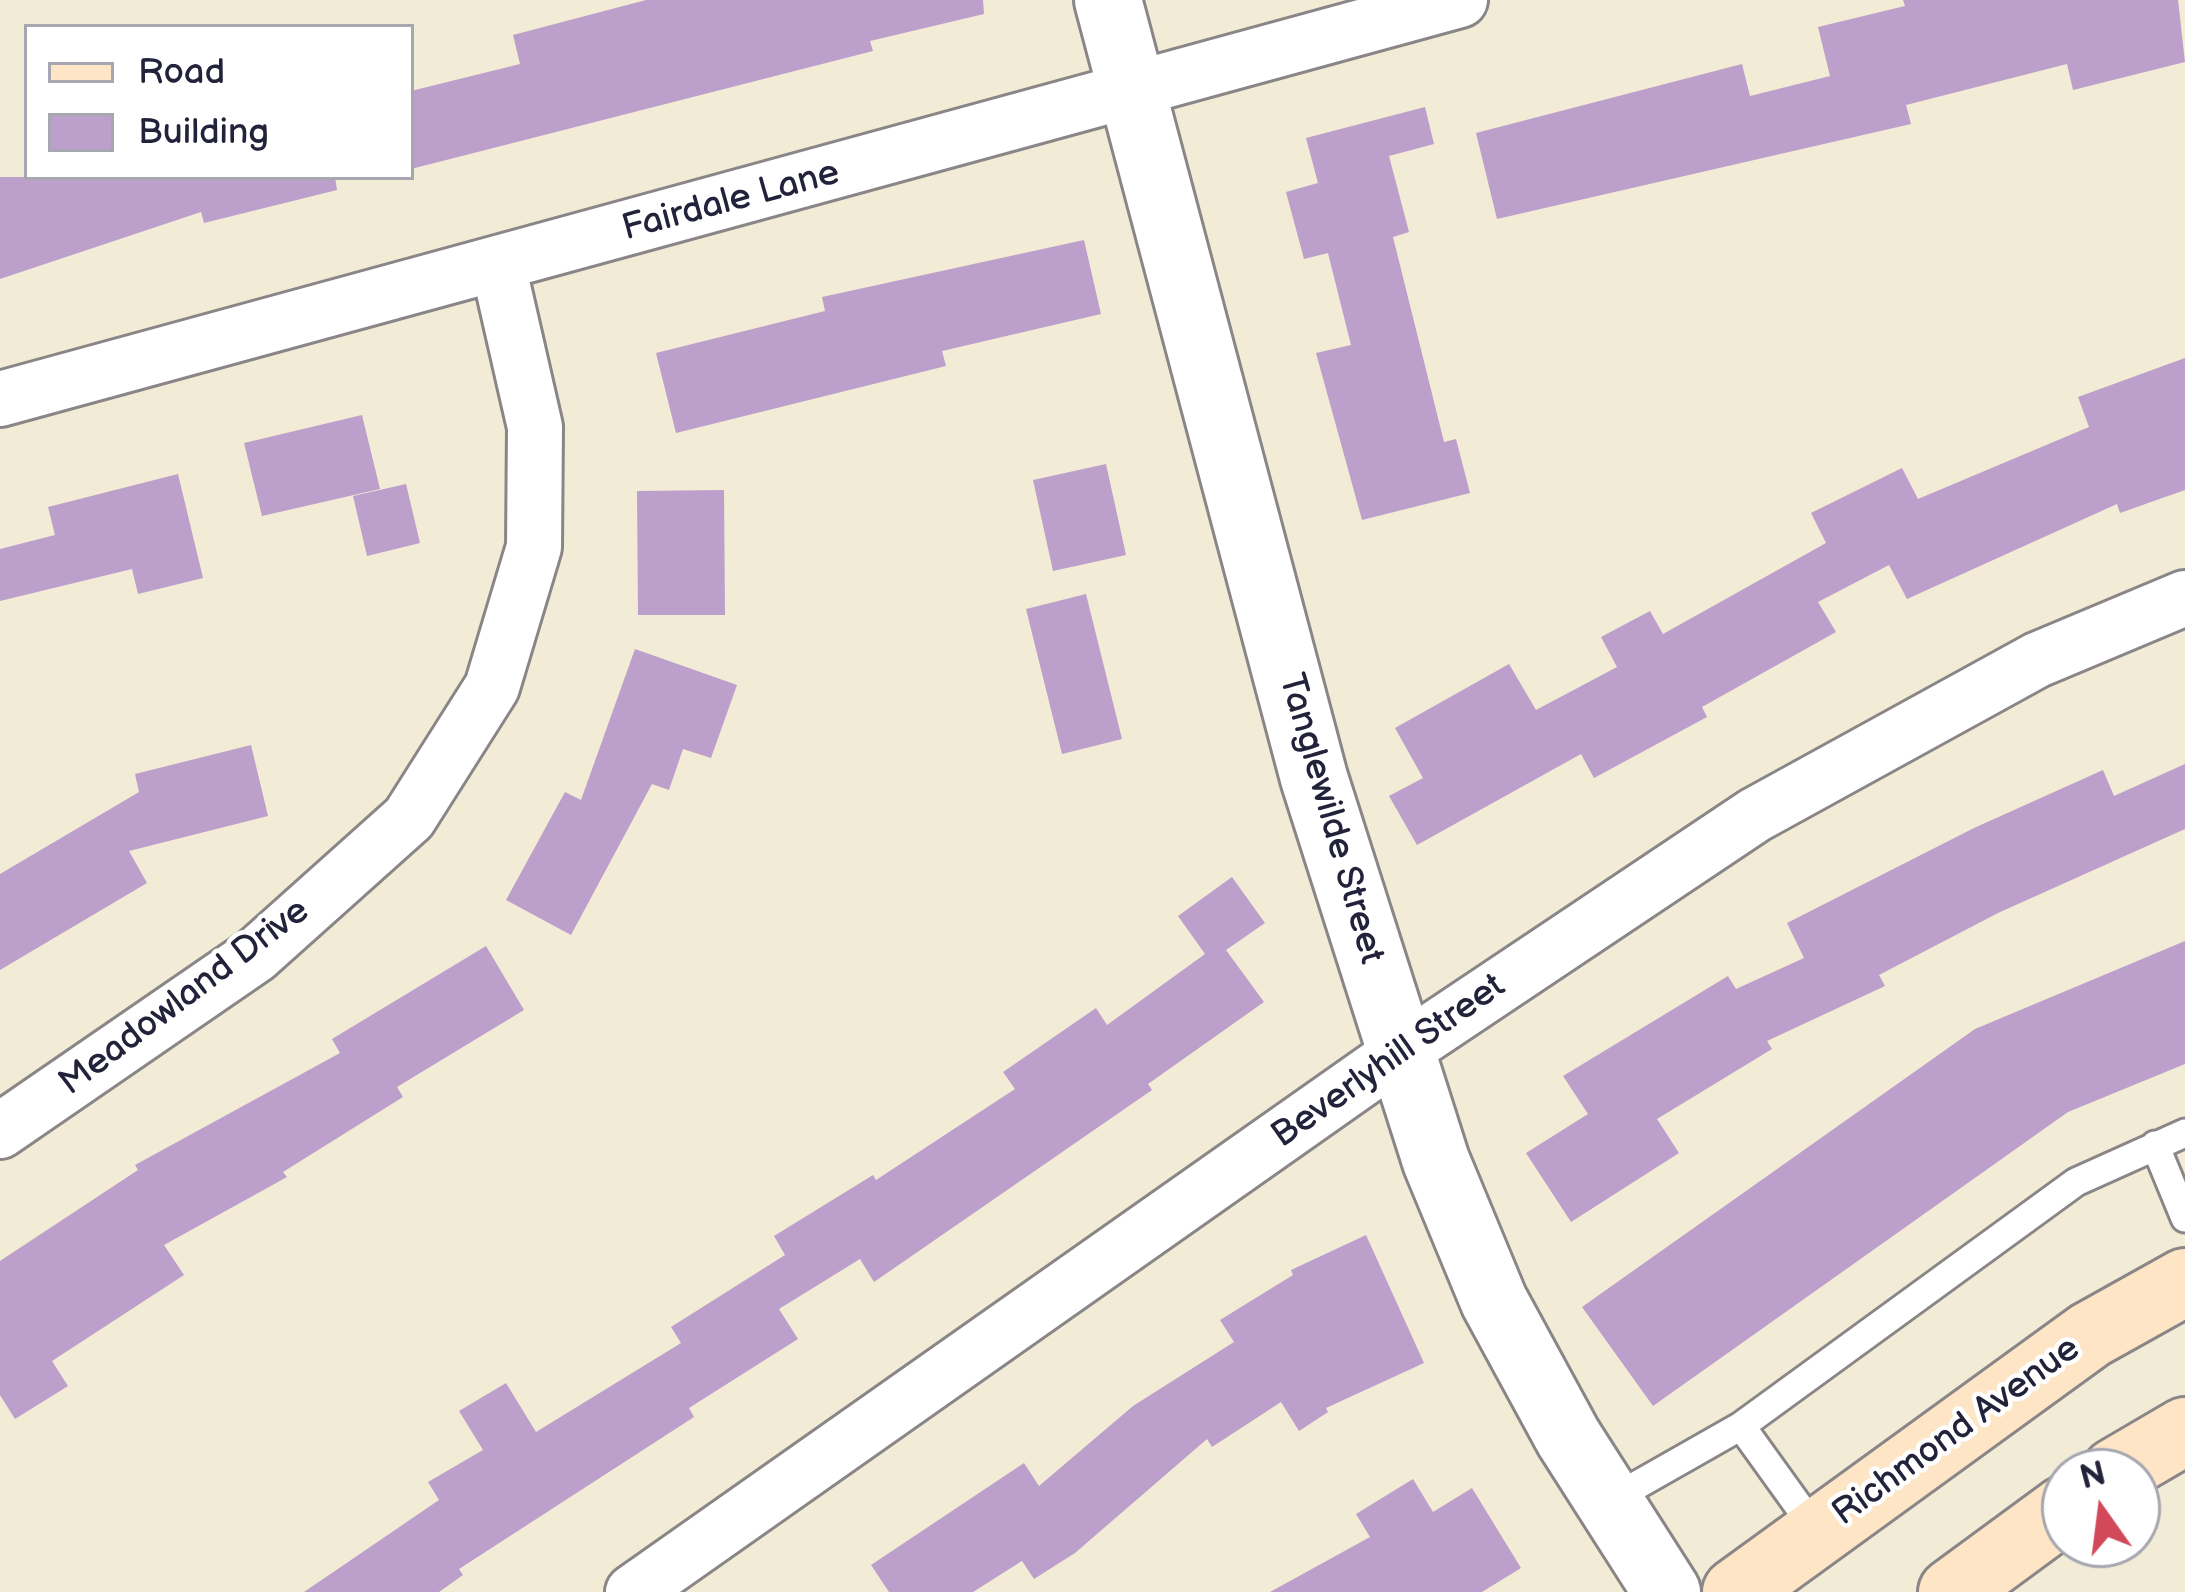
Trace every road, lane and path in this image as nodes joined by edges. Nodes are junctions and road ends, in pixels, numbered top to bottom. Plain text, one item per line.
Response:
1 (1108, 0) edge
2 (1460, 0) edge
3 (1132, 93) junction
4 (498, 265) junction
5 (0, 399) edge
6 (2185, 598) edge
7 (1399, 1053) junction
8 (0, 1131) edge
9 (2185, 1133) edge
10 (2155, 1145) junction
11 (2185, 1218) edge
12 (2185, 1282) edge
13 (1741, 1426) junction
14 (2185, 1431) edge
15 (2156, 1448) edge
16 (1607, 1502) junction
17 (2041, 1527) edge
18 (1818, 1533) junction
19 (633, 1592) edge
20 (1666, 1592) edge
21 (1736, 1592) edge
22 (1952, 1592) edge

1 - 3 street, Tanglewilde Street
2 - 3 street, Fairdale Lane
3 - 4 street, Fairdale Lane
3 - 7 street, Tanglewilde Street
4 - 5 street, Fairdale Lane
4 - 8 street, Meadowland Drive
6 - 7 street, Beverlyhill Street
7 - 16 street, Tanglewilde Street
7 - 19 street, Beverlyhill Street
9 - 10 lane
10 - 11 lane
10 - 13 lane
12 - 18 main road, Richmond Avenue
13 - 16 lane
13 - 18 lane
14 - 15 main road
16 - 20 street, Tanglewilde Street
17 - 22 main road
18 - 21 main road, Richmond Avenue

